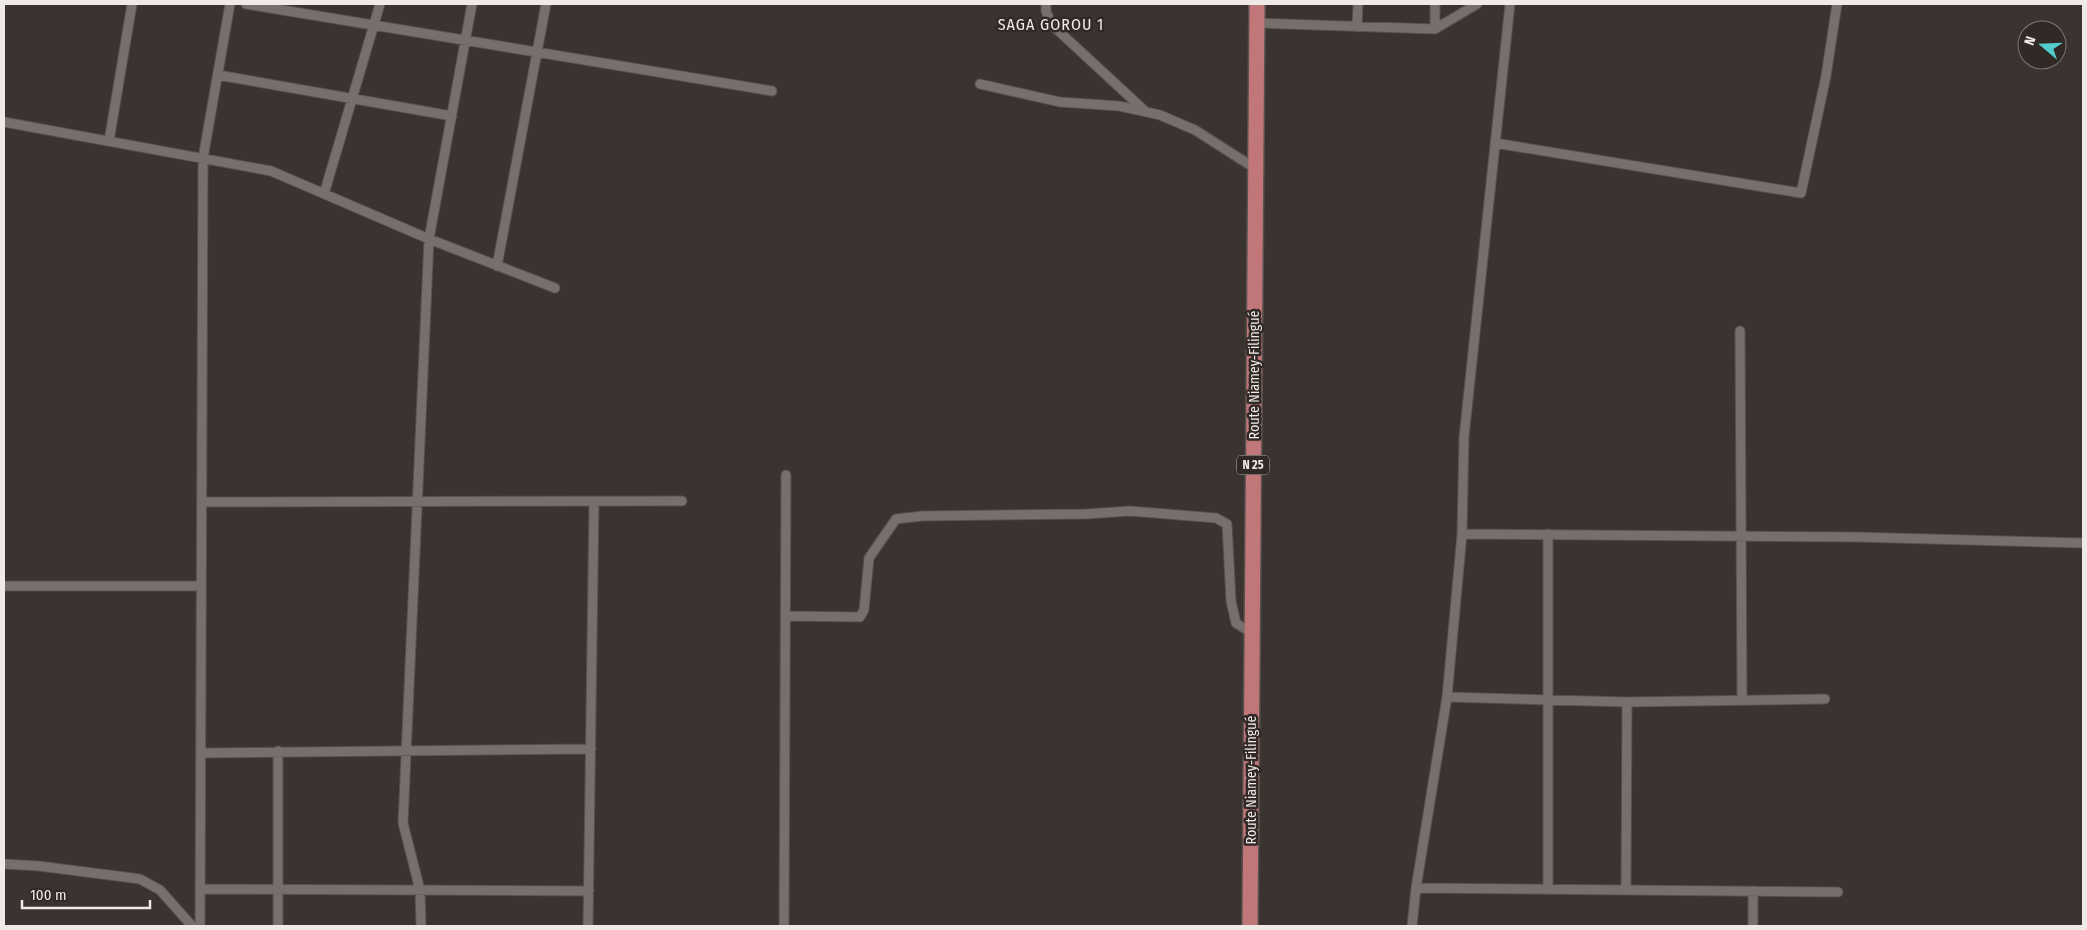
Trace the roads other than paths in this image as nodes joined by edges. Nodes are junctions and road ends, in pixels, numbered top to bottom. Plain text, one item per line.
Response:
1 (132, 4) edge
2 (230, 4) edge
3 (246, 4) edge
4 (380, 4) edge
5 (472, 4) edge
6 (546, 4) edge
7 (1046, 4) edge
8 (1257, 4) edge
9 (1358, 4) edge
10 (1435, 4) edge
11 (1477, 4) edge
12 (1510, 4) edge
13 (1837, 4) edge
14 (1257, 23) junction
15 (374, 25) junction
16 (1357, 27) junction
17 (1435, 29) junction
18 (466, 40) junction
19 (537, 52) junction
20 (218, 75) junction
21 (980, 84) dead end
22 (772, 91) dead end
23 (352, 98) junction
24 (1146, 112) junction
25 (452, 116) junction
26 (4, 122) edge
27 (109, 141) junction
28 (1495, 143) junction
29 (203, 158) junction
30 (1256, 169) junction
31 (324, 194) junction
32 (429, 239) junction
33 (497, 266) junction
34 (555, 288) dead end
35 (1740, 331) dead end
36 (786, 475) dead end
37 (417, 501) junction
38 (594, 501) junction
39 (682, 501) dead end
40 (202, 502) junction
41 (1462, 534) junction
42 (1548, 534) junction
43 (1742, 536) junction
44 (2083, 543) edge
45 (4, 586) edge
46 (201, 586) junction
47 (786, 616) junction
48 (1252, 634) junction
49 (1447, 697) junction
50 (1742, 699) junction
51 (1825, 699) dead end
52 (1549, 700) junction
53 (1627, 702) junction
54 (591, 749) junction
55 (406, 750) junction
56 (278, 751) junction
57 (200, 753) junction
58 (4, 864) edge
59 (1416, 888) junction
60 (200, 889) junction
61 (1548, 889) junction
62 (278, 890) junction
63 (420, 890) junction
64 (1626, 890) junction
65 (589, 891) junction
66 (1753, 891) junction
67 (1838, 892) dead end
68 (192, 926) edge
69 (200, 926) edge
70 (278, 926) edge
71 (421, 926) edge
72 (588, 926) edge
73 (784, 926) edge
74 (1250, 926) edge
75 (1412, 926) edge
76 (1753, 926) edge

1 - 27 street
2 - 20 street
3 - 15 street
4 - 15 street
5 - 18 street
6 - 19 street
7 - 24 street
8 - 14 main road, Route Niamey-Filingué / N 25
9 - 16 street
10 - 17 street
11 - 17 street
12 - 28 street
13 - 28 street
14 - 16 street
14 - 30 main road, Route Niamey-Filingué / N 25
15 - 18 street
15 - 23 street
16 - 17 street
18 - 19 street
18 - 25 street
19 - 22 street
19 - 33 street
20 - 23 street
20 - 29 street
21 - 24 street
23 - 25 street
23 - 31 street
24 - 30 street
25 - 32 street
26 - 27 street
27 - 29 street
28 - 41 street
29 - 31 street
29 - 40 street
30 - 48 main road, Route Niamey-Filingué / N 25
31 - 32 street
32 - 33 street
32 - 37 street
33 - 34 street
35 - 43 street
36 - 47 street
37 - 38 street
37 - 40 street
37 - 55 street
38 - 39 street
38 - 54 street
40 - 46 street
41 - 42 street
41 - 49 street
42 - 43 street
42 - 52 street
43 - 44 street
43 - 50 street
45 - 46 street
46 - 57 street
47 - 48 street
47 - 73 street
48 - 74 main road, Route Niamey-Filingué / N 25
49 - 52 street
49 - 59 street
50 - 51 street
50 - 53 street
52 - 53 street
52 - 61 street
53 - 64 street
54 - 55 street
54 - 65 street
55 - 56 street
55 - 63 street
56 - 57 street
56 - 62 street
57 - 60 street
58 - 68 street
59 - 61 street
59 - 75 street
60 - 62 street
60 - 69 street
61 - 64 street
62 - 63 street
62 - 70 street
63 - 65 street
63 - 71 street
64 - 66 street
65 - 72 street
66 - 67 street
66 - 76 street

